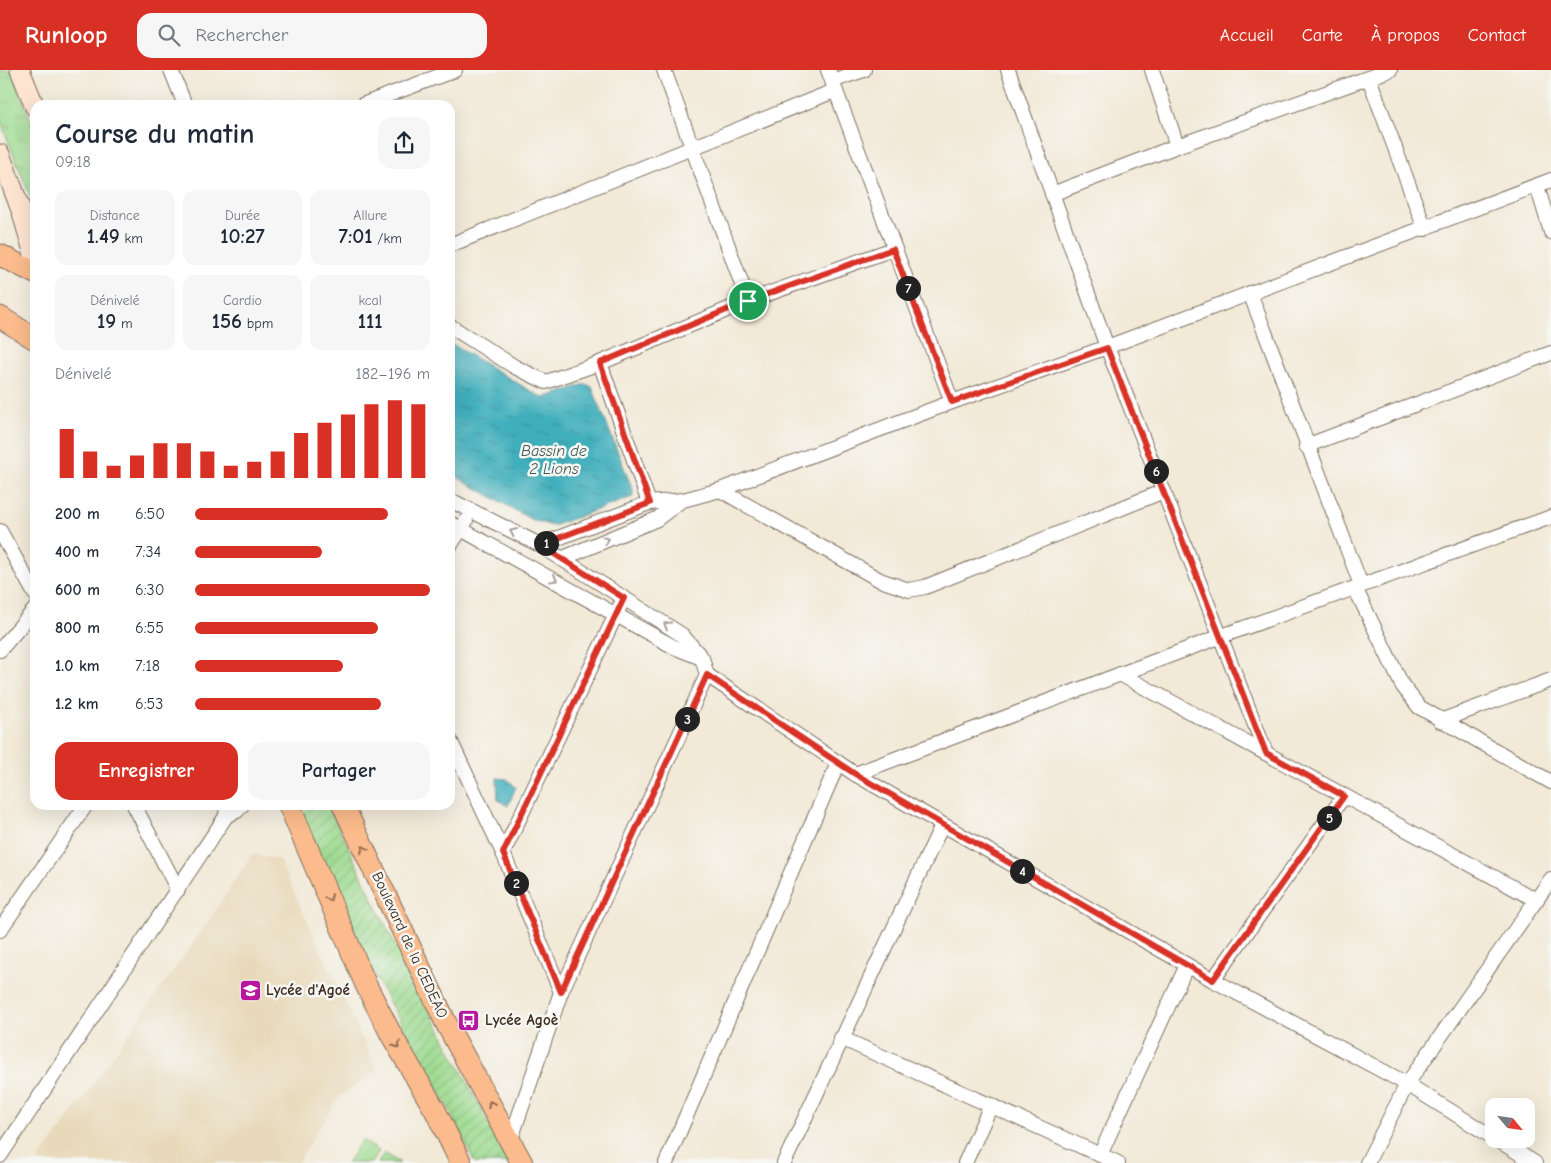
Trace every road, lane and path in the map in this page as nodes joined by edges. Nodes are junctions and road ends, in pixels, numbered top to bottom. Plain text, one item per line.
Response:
1 (20, 70) edge
2 (170, 70) edge
3 (455, 70) edge
4 (664, 70) edge
5 (864, 70) edge
6 (1008, 70) edge
7 (1152, 70) edge
8 (1390, 70) edge
9 (1369, 78) junction
10 (831, 81) edge
11 (32, 100) edge
12 (183, 100) edge
13 (375, 100) edge
14 (1177, 146) junction
15 (693, 148) junction
16 (0, 154) edge
17 (1551, 180) edge
18 (1537, 186) junction
19 (1052, 194) junction
20 (1425, 229) junction
21 (1551, 232) edge
22 (30, 241) edge
23 (455, 242) edge
24 (893, 249) junction
25 (0, 255) edge
26 (30, 270) edge
27 (1250, 294) junction
28 (748, 301) junction
29 (0, 317) edge
30 (455, 329) edge
31 (30, 336) edge
32 (1107, 348) junction
33 (1551, 353) edge
34 (600, 363) junction
35 (952, 402) junction
36 (1306, 446) junction
37 (720, 490) junction
38 (1164, 491) junction
39 (682, 500) junction
40 (455, 503) edge
41 (650, 503) junction
42 (471, 512) junction
43 (1551, 517) edge
44 (456, 526) edge
45 (0, 530) edge
46 (540, 545) junction
47 (561, 559) junction
48 (30, 576) edge
49 (1358, 586) junction
50 (624, 598) junction
51 (616, 614) junction
52 (30, 615) edge
53 (1219, 637) junction
54 (1, 647) edge
55 (702, 658) junction
56 (1120, 674) junction
57 (707, 675) junction
58 (1551, 680) edge
59 (1440, 721) junction
60 (455, 751) edge
61 (1266, 753) junction
62 (838, 763) junction
63 (855, 774) junction
64 (1551, 782) edge
65 (1344, 796) junction
66 (83, 810) edge
67 (137, 810) edge
68 (227, 810) edge
69 (291, 810) edge
70 (345, 810) edge
71 (942, 825) junction
72 (503, 853) junction
73 (1551, 879) edge
74 (178, 890) junction
75 (1536, 900) junction
76 (0, 930) edge
77 (1187, 965) junction
78 (1213, 980) junction
79 (561, 992) junction
80 (841, 1038) junction
81 (1407, 1084) junction
82 (991, 1105) junction
83 (1485, 1132) edge
84 (511, 1139) junction
85 (1511, 1148) edge
86 (1100, 1155) junction
87 (0, 1156) edge
88 (461, 1163) edge
89 (522, 1163) edge
90 (666, 1163) edge
91 (784, 1163) edge
92 (965, 1163) edge
93 (1118, 1163) edge
94 (1367, 1163) edge
95 (1535, 1163) edge

1 - 11 main road
2 - 12 street
3 - 13 street
4 - 15 street
5 - 10 street
6 - 19 street
7 - 14 street
8 - 9 street
9 - 14 street
9 - 20 street
10 - 15 street
10 - 24 street
14 - 19 street
15 - 23 street
15 - 28 street
16 - 22 main road
17 - 18 street
18 - 20 street
18 - 21 street
19 - 32 street
20 - 27 street
24 - 28 street
24 - 35 street
25 - 26 main road
27 - 32 street
27 - 36 street
28 - 34 street
29 - 31 main road
30 - 34 street
32 - 35 street
32 - 38 street
33 - 36 street
34 - 41 street
35 - 37 street
36 - 49 street
37 - 38 street
37 - 39 street
38 - 53 street
39 - 41 street
47 -> 39 street
40 - 42 street
41 - 46 street
42 - 44 street
46 -> 42 street
43 - 49 street
44 -> 51 street
45 - 48 street
46 - 47 street
47 - 50 street
49 - 53 street
49 - 59 street
50 - 51 street
55 -> 50 street
51 - 55 street
51 - 72 street
52 - 54 street
53 - 56 street
53 - 61 street
55 - 57 street
56 - 61 street
56 - 63 street
57 - 62 street
57 - 79 street
58 - 59 street
59 - 64 street
60 - 72 street
61 - 65 street
62 - 63 street
62 - 90 street
63 - 71 street
65 - 75 street
65 - 78 street
66 - 76 street
67 - 74 street
68 - 74 street
69 -> 88 main road
84 -> 70 main road, Boulevard de la CEDEAO
71 - 77 street
71 - 80 street
72 - 79 street
73 - 75 street
74 - 87 street
75 - 81 street
77 - 78 street
77 - 86 street
78 - 81 street
79 - 84 street
80 - 82 street
80 - 91 street
81 - 83 street
81 - 94 street
82 - 86 street
82 - 92 street
84 - 89 main road, Boulevard de la CEDEAO
85 - 95 street
86 - 93 street

